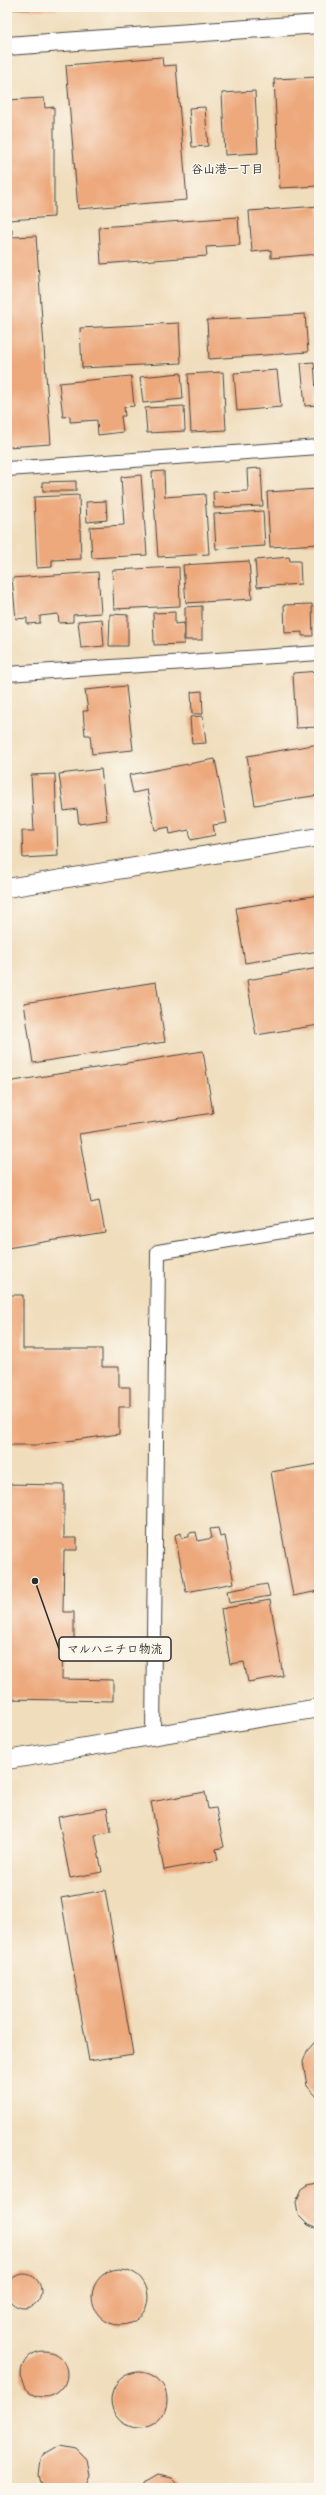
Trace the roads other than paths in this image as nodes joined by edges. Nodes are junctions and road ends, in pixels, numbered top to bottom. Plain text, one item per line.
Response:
1 (319, 24) edge
2 (7, 46) edge
3 (319, 448) edge
4 (7, 469) edge
5 (319, 652) edge
6 (7, 674) edge
7 (319, 837) edge
8 (7, 888) edge
9 (319, 1225) edge
10 (319, 1708) edge
11 (153, 1735) junction
12 (7, 1760) edge

1 - 2 street
3 - 4 street
5 - 6 street
7 - 8 street
9 - 11 street
10 - 11 street
11 - 12 street

